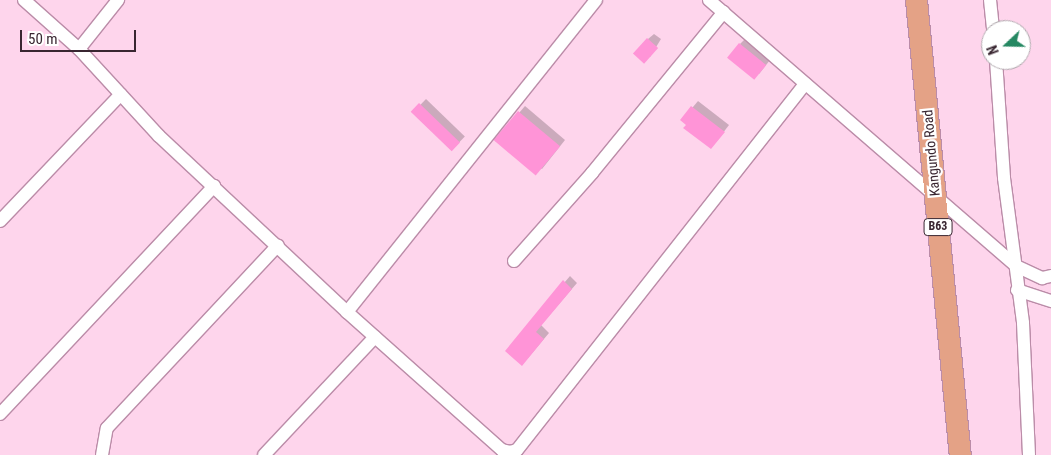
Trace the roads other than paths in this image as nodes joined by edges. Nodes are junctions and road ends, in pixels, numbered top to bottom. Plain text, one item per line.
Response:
1 (24, 0) edge
2 (118, 0) edge
3 (596, 0) edge
4 (709, 0) edge
5 (916, 0) edge
6 (990, 0) edge
7 (724, 12) junction
8 (992, 20) edge
9 (79, 49) junction
10 (997, 70) edge
11 (805, 84) junction
12 (121, 94) junction
13 (214, 186) junction
14 (935, 196) junction
15 (0, 221) edge
16 (278, 245) junction
17 (514, 261) dead end
18 (1016, 266) junction
19 (1051, 276) edge
20 (1017, 290) junction
21 (1051, 301) edge
22 (347, 312) junction
23 (375, 337) junction
24 (0, 414) edge
25 (512, 454) edge
26 (102, 455) edge
27 (264, 455) edge
28 (960, 455) edge
29 (1029, 455) edge

1 - 9 street
2 - 9 street
3 - 22 street
4 - 7 street
5 - 14 highway, Kangundo Road / B63
6 - 8 street
7 - 11 street
7 - 17 street
9 - 12 street
10 - 18 street
11 - 14 street
11 - 25 street
12 - 13 street
12 - 15 street
13 - 16 street
13 - 24 street
14 - 18 street
14 - 28 highway, Kangundo Road / B63
16 - 22 street
16 - 26 street
18 - 19 street
18 - 20 street
20 - 21 street
20 - 29 street
22 - 23 street
23 - 25 street
23 - 27 street

